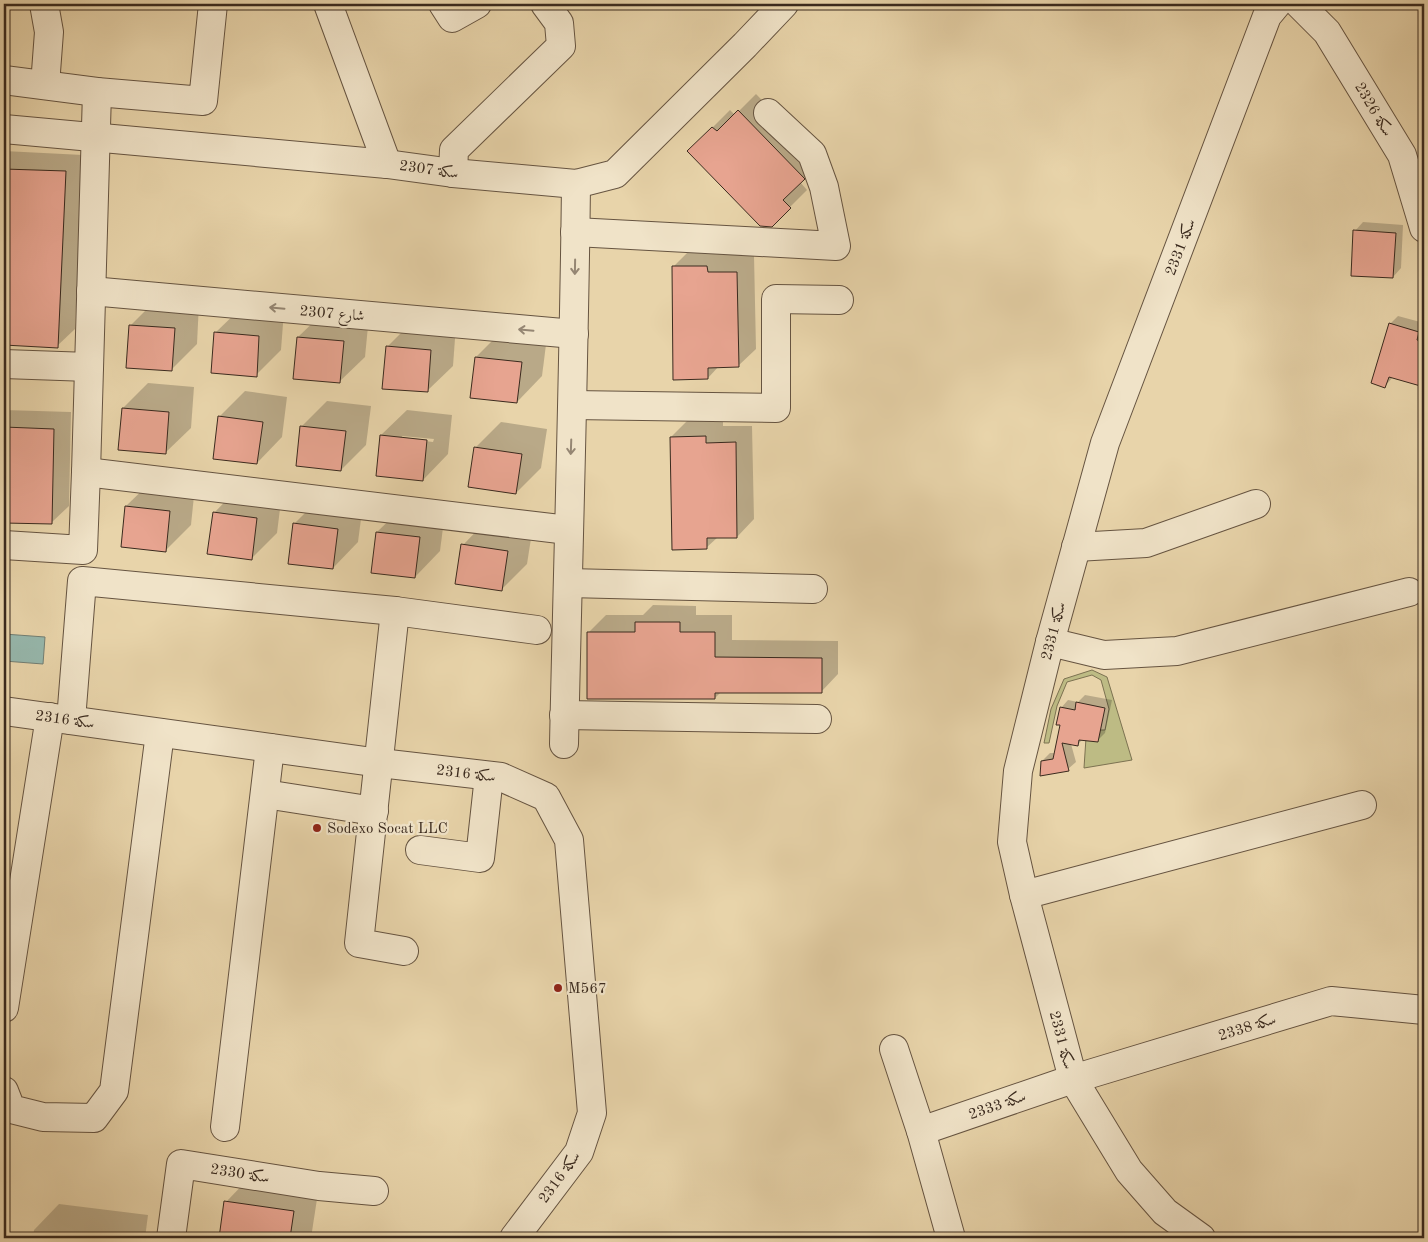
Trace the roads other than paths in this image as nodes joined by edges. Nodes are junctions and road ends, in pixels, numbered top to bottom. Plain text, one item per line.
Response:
1 (44, 4) edge
2 (213, 4) edge
3 (328, 4) edge
4 (443, 4) edge
5 (477, 4) edge
6 (545, 4) edge
7 (784, 4) edge
8 (1277, 4) edge
9 (1300, 4) edge
10 (4, 80) edge
11 (45, 85) junction
12 (97, 92) junction
13 (768, 113) dead end
14 (4, 129) edge
15 (94, 137) junction
16 (387, 164) junction
17 (453, 173) junction
18 (576, 184) junction
19 (1424, 228) edge
20 (576, 232) junction
21 (90, 291) junction
22 (839, 300) dead end
23 (574, 334) junction
24 (4, 364) edge
25 (88, 368) junction
26 (573, 405) junction
27 (86, 472) junction
28 (1256, 504) dead end
29 (568, 530) junction
30 (4, 545) edge
31 (1076, 547) junction
32 (568, 583) junction
33 (813, 589) dead end
34 (1408, 592) dead end
35 (395, 611) junction
36 (537, 630) dead end
37 (1050, 642) junction
38 (4, 711) edge
39 (564, 714) junction
40 (61, 719) junction
41 (817, 719) dead end
42 (160, 733) junction
43 (564, 744) dead end
44 (270, 748) junction
45 (380, 763) junction
46 (489, 776) junction
47 (265, 794) junction
48 (1362, 805) dead end
49 (374, 811) junction
50 (420, 850) dead end
51 (1024, 895) junction
52 (404, 951) dead end
53 (4, 1008) edge
54 (1424, 1010) edge
55 (894, 1049) dead end
56 (1073, 1079) junction
57 (4, 1091) edge
58 (225, 1127) dead end
59 (921, 1131) junction
60 (374, 1191) dead end
61 (172, 1238) edge
62 (514, 1238) edge
63 (951, 1238) edge
64 (1202, 1238) edge

1 - 11 street
2 - 12 street
3 - 16 street
4 - 5 street
6 - 17 street
7 - 18 street, سكة 2307
8 - 31 street, سكة 2331
9 - 19 street, سكة 2326
10 - 11 street
11 - 12 street
12 - 15 street
13 - 20 street
14 - 15 street, سكة 2307
15 - 16 street, سكة 2307
15 - 21 street
16 - 17 street, سكة 2307
17 - 18 street, سكة 2307
18 - 20 street
20 -> 23 street
23 -> 21 street, 2307 شارع
21 - 25 street
22 - 26 street
23 - 26 street
24 - 25 street
25 - 27 street
26 -> 29 street
27 - 29 street
27 - 30 street
28 - 31 street
29 - 32 street
31 - 37 street, سكة 2331
32 - 33 street
32 - 39 street
34 - 37 street
35 - 36 street
35 - 40 street
35 - 45 street
37 - 51 street, سكة 2331
38 - 40 street, 2316 سكة
39 - 41 street
39 - 43 street
40 - 42 street, 2316 سكة
40 - 53 street
42 - 44 street, 2316 سكة
42 - 57 street
44 - 45 street, 2316 سكة
44 - 47 street
45 - 46 street, 2316 سكة
45 - 49 street
46 - 50 street
46 - 62 street, 2316 سكة
47 - 49 street
47 - 58 street
48 - 51 street
49 - 52 street
51 - 56 street, سكة 2331
54 - 56 street, سكة 2338
55 - 59 street
56 - 59 street, سكة 2333
56 - 64 street, سكة 2331
59 - 63 street
60 - 61 street, سكة 2330

